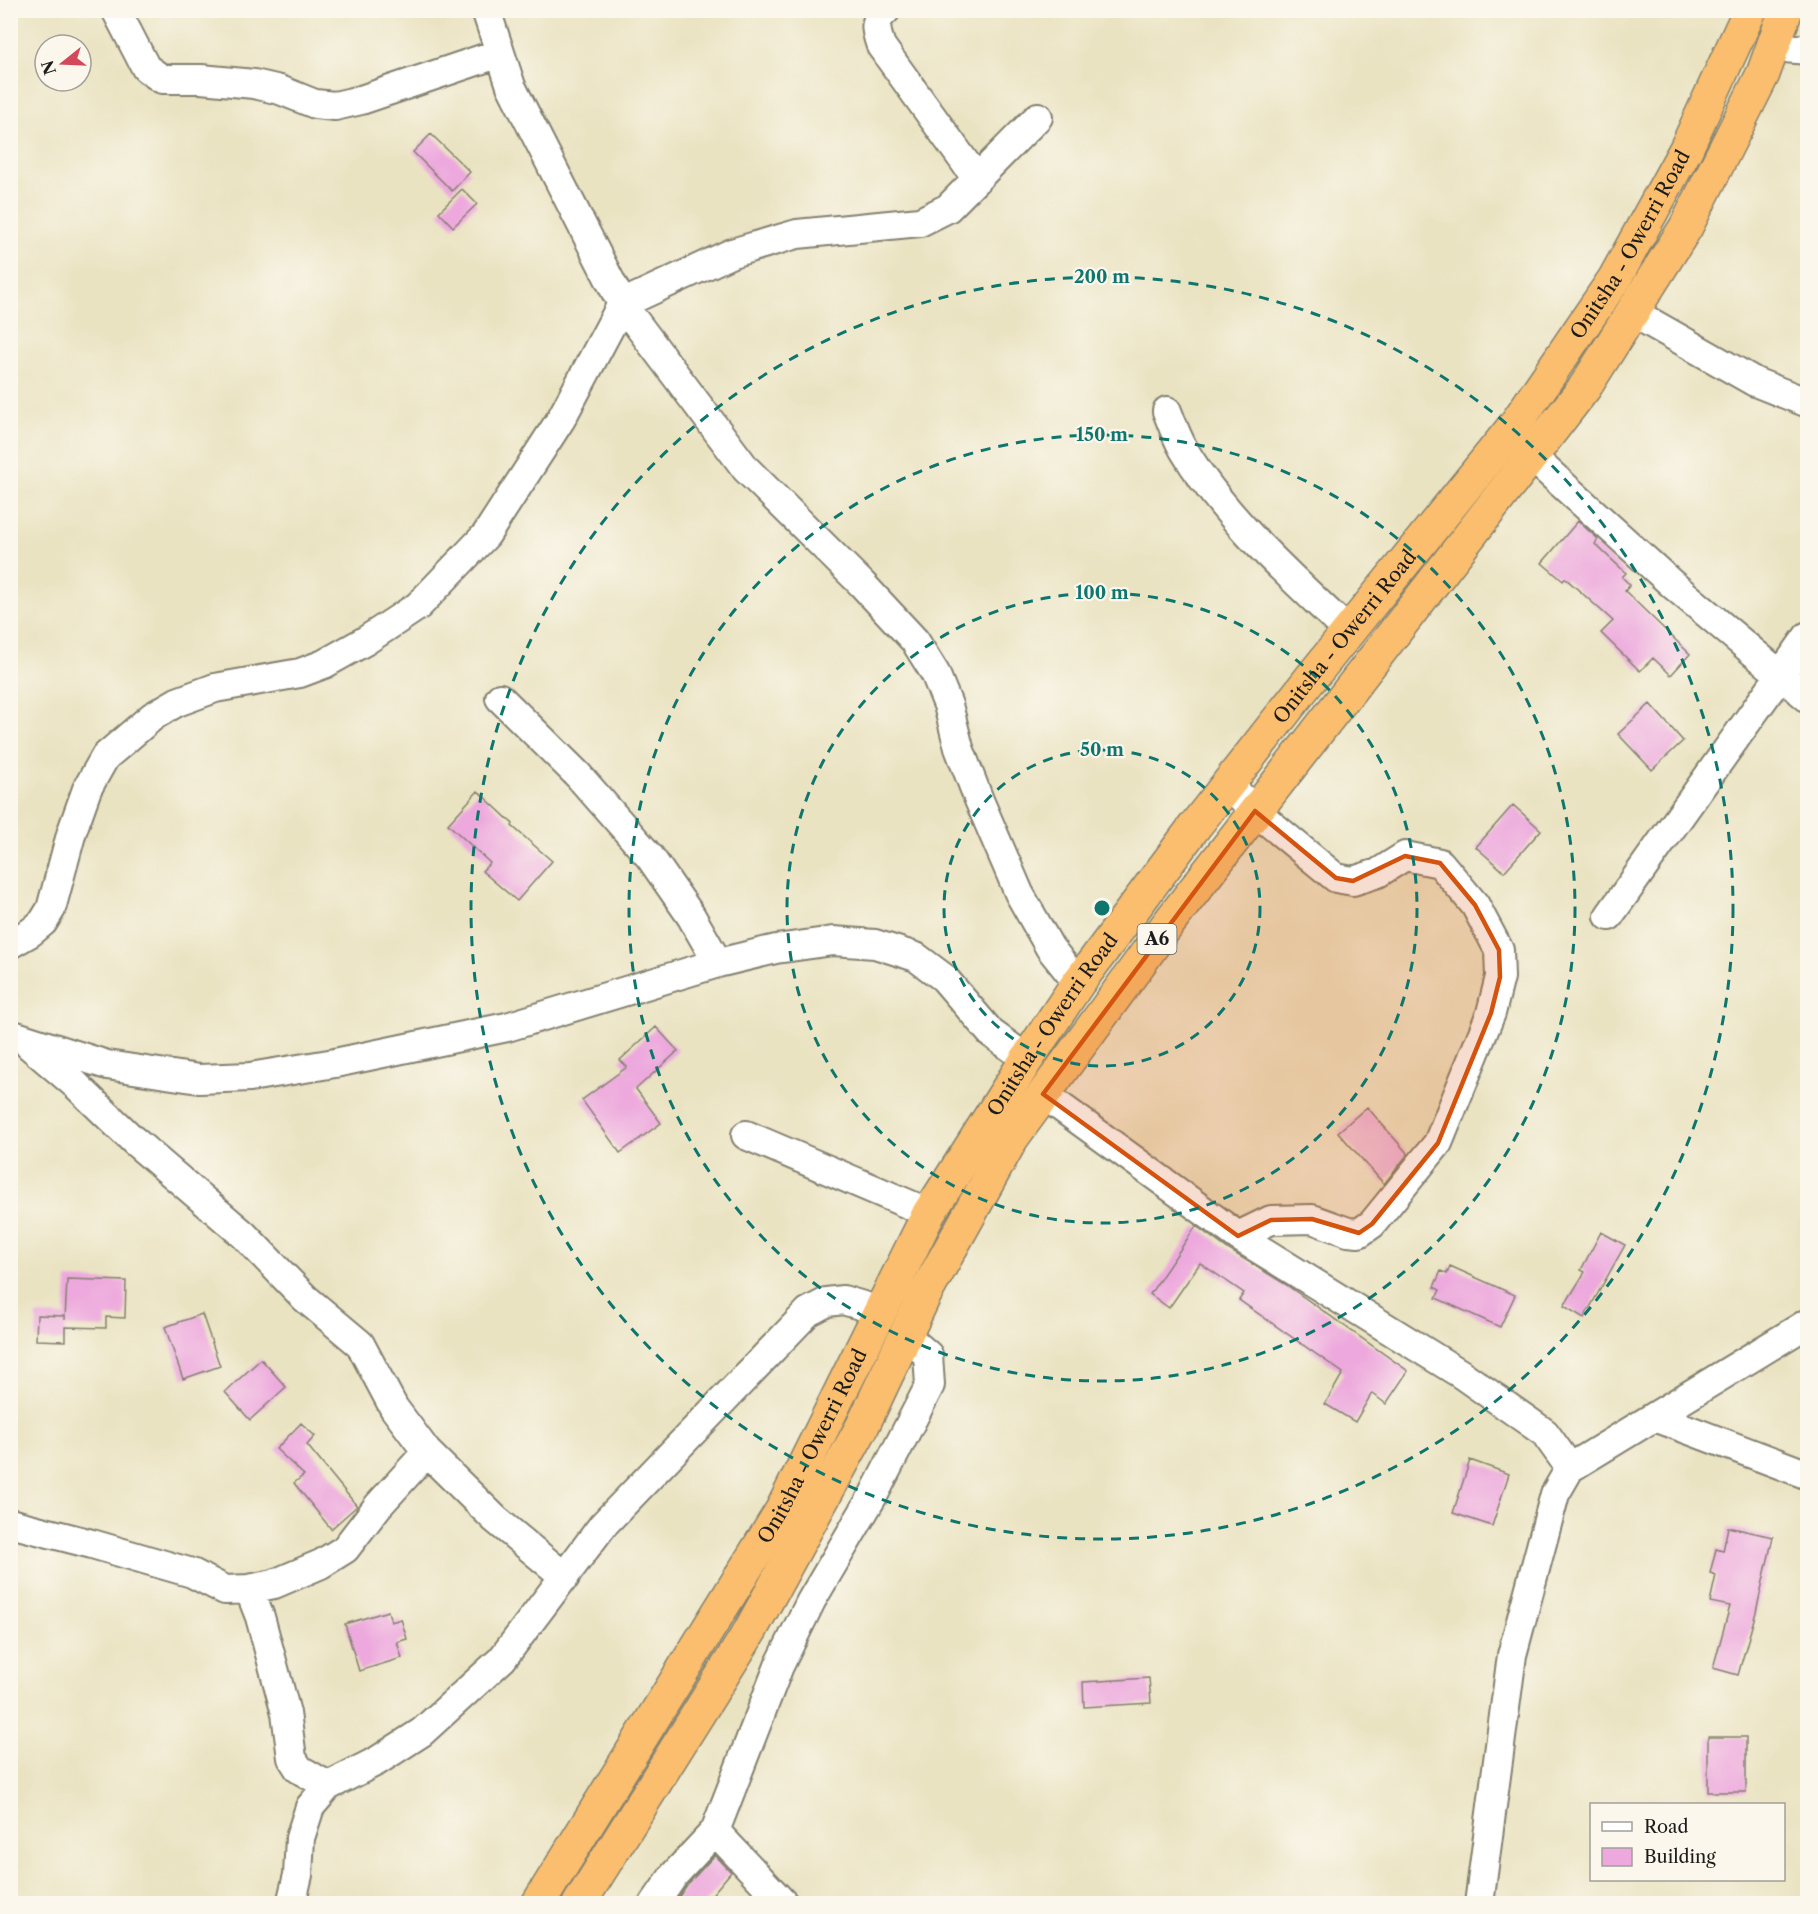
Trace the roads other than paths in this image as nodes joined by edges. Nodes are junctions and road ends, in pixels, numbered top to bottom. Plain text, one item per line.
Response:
1 (116, 10) edge
2 (486, 10) edge
3 (886, 10) edge
4 (1750, 10) edge
5 (1786, 10) edge
6 (1773, 47) junction
7 (1808, 50) edge
8 (500, 53) junction
9 (1038, 117) dead end
10 (977, 179) junction
11 (622, 304) junction
12 (1632, 312) junction
13 (1808, 402) edge
14 (1167, 411) dead end
15 (1531, 456) junction
16 (1348, 631) junction
17 (1808, 636) edge
18 (1781, 675) junction
19 (500, 698) dead end
20 (1808, 698) edge
21 (1228, 784) junction
22 (1255, 811) junction
23 (1609, 916) dead end
24 (10, 944) edge
25 (718, 963) junction
26 (1078, 983) junction
27 (16, 1036) edge
28 (1027, 1059) junction
29 (1043, 1094) junction
30 (746, 1135) dead end
31 (929, 1213) junction
32 (1238, 1236) junction
33 (880, 1311) junction
34 (1808, 1323) edge
35 (905, 1335) junction
36 (1654, 1417) junction
37 (427, 1452) junction
38 (1570, 1467) junction
39 (1808, 1475) edge
40 (10, 1523) edge
41 (565, 1577) junction
42 (249, 1589) junction
43 (328, 1785) junction
44 (715, 1831) junction
45 (291, 1904) edge
46 (538, 1904) edge
47 (579, 1904) edge
48 (654, 1904) edge
49 (784, 1904) edge
50 (1479, 1904) edge

1 - 8 street
2 - 8 street
3 - 10 street
4 - 16 highway, Onitsha - Owerri Road / A6
5 - 6 highway, Onitsha - Owerri Road / A6
6 - 7 street
6 - 12 highway, Onitsha - Owerri Road / A6
8 - 11 street
9 - 10 street
10 - 11 street
11 - 24 street
11 - 26 street
12 - 13 street
12 - 15 highway, Onitsha - Owerri Road / A6
14 - 16 street
15 - 18 street
15 - 22 highway, Onitsha - Owerri Road / A6
16 - 21 highway, Onitsha - Owerri Road / A6
17 - 18 street
18 - 20 street
18 - 23 street
19 - 25 street
21 - 22 street
21 - 26 highway, Onitsha - Owerri Road / A6
22 - 29 highway, Onitsha - Owerri Road / A6
22 - 32 street
25 - 27 street
25 - 28 street
26 - 28 highway, Onitsha - Owerri Road / A6
27 - 37 street
28 - 31 highway, Onitsha - Owerri Road / A6
29 - 32 street
29 - 35 highway, Onitsha - Owerri Road / A6
30 - 31 street
31 - 33 highway, Onitsha - Owerri Road / A6
32 - 38 street
33 - 41 street
33 - 46 highway, Onitsha - Owerri Road / A6
34 - 36 street
35 - 44 street
35 - 47 highway, Onitsha - Owerri Road / A6
36 - 38 street
36 - 39 street
37 - 41 street
37 - 42 street
38 - 50 street
40 - 42 street
41 - 43 street
42 - 43 street
43 - 45 street
44 - 48 street
44 - 49 street

